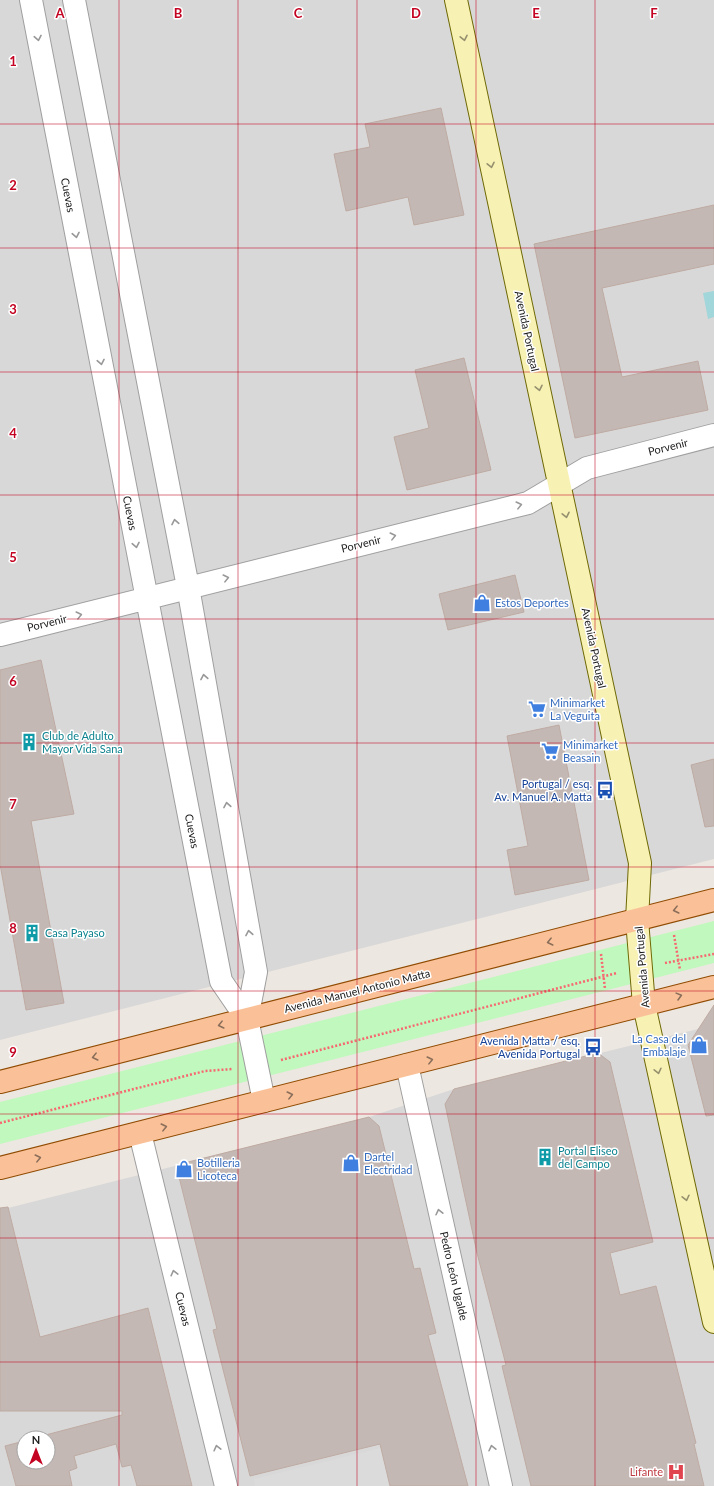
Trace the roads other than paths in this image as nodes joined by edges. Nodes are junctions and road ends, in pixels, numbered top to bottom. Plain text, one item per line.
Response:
1 (30, 0) edge
2 (74, 0) edge
3 (456, 0) edge
4 (714, 435) edge
5 (560, 484) junction
6 (188, 587) junction
7 (146, 598) junction
8 (0, 635) edge
9 (714, 900) edge
10 (637, 920) junction
11 (714, 987) edge
12 (644, 1005) junction
13 (247, 1019) junction
14 (407, 1065) junction
15 (0, 1082) edge
16 (264, 1101) junction
17 (140, 1133) junction
18 (0, 1168) edge
19 (714, 1322) edge
20 (226, 1486) edge
21 (501, 1486) edge

1 -> 7 street, Cuevas
6 -> 2 street, Cuevas
3 -> 5 main road, Avenida Portugal
4 - 5 street, Porvenir
6 -> 5 street, Porvenir
5 -> 10 main road, Avenida Portugal
6 - 7 street, Porvenir
13 -> 6 street, Cuevas
8 -> 7 street, Porvenir
7 - 13 street, Cuevas
9 -> 10 main road, Avenida Manuel Antonio Matta
10 - 12 main road, Avenida Portugal
10 -> 13 main road, Avenida Manuel Antonio Matta
12 -> 11 main road
14 -> 12 main road
12 -> 19 main road, Avenida Portugal
13 -> 15 main road, Avenida Manuel Antonio Matta
13 - 16 street, Cuevas
16 -> 14 main road
21 -> 14 street, Pedro León Ugalde
17 -> 16 main road
18 -> 17 main road
20 -> 17 street, Cuevas

